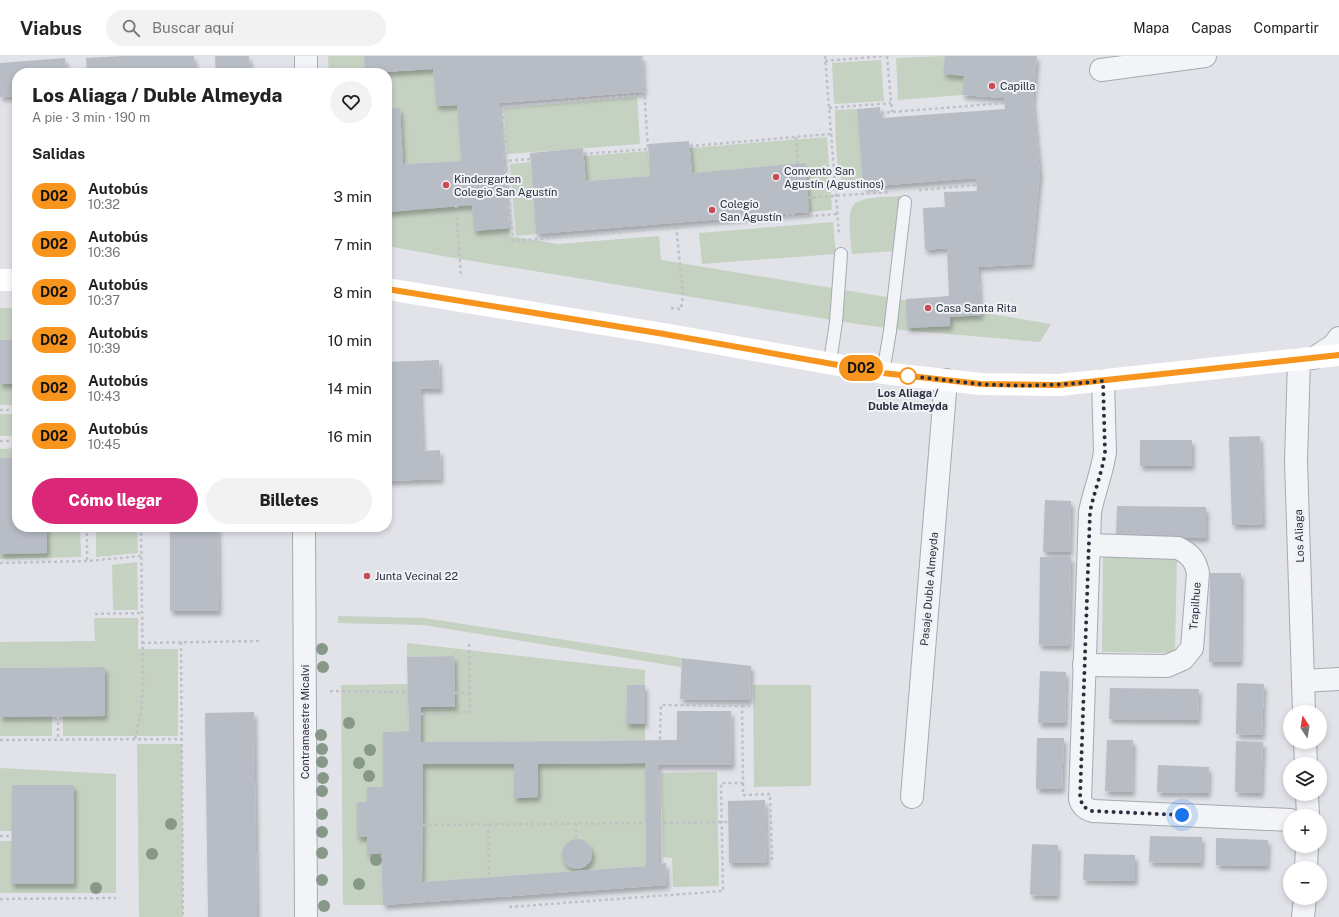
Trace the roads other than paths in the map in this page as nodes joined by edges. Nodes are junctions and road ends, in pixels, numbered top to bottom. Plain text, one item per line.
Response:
1 (306, 56) edge
2 (1205, 56) edge
3 (306, 68) edge
4 (1101, 70) dead end
5 (906, 202) dead end
6 (841, 254) dead end
7 (0, 280) edge
8 (12, 280) edge
9 (392, 290) edge
10 (1339, 338) edge
11 (1339, 355) edge
12 (1306, 359) junction
13 (830, 362) junction
14 (883, 373) junction
15 (946, 380) junction
16 (1103, 381) junction
17 (304, 532) edge
18 (1089, 545) junction
19 (1084, 664) junction
20 (1339, 679) edge
21 (1303, 681) junction
22 (1304, 705) edge
23 (912, 797) dead end
24 (1283, 820) edge
25 (1304, 905) edge
26 (306, 917) edge
27 (1303, 917) edge

1 - 3 street
2 - 4 street
5 - 14 lane
6 - 13 lane
7 - 8 main road
9 - 13 main road
10 - 12 street
11 - 12 main road
12 - 16 main road
12 - 21 street, Los Aliaga
13 - 14 main road
14 - 15 main road
15 - 16 main road
15 - 23 street, Pasaje Duble Almeyda
16 - 18 street
17 - 26 street, Contramaestre Micalvi
18 - 19 street
18 - 19 street, Trapilhue
19 - 24 street
20 - 21 street
21 - 22 street, Los Aliaga
25 - 27 street

